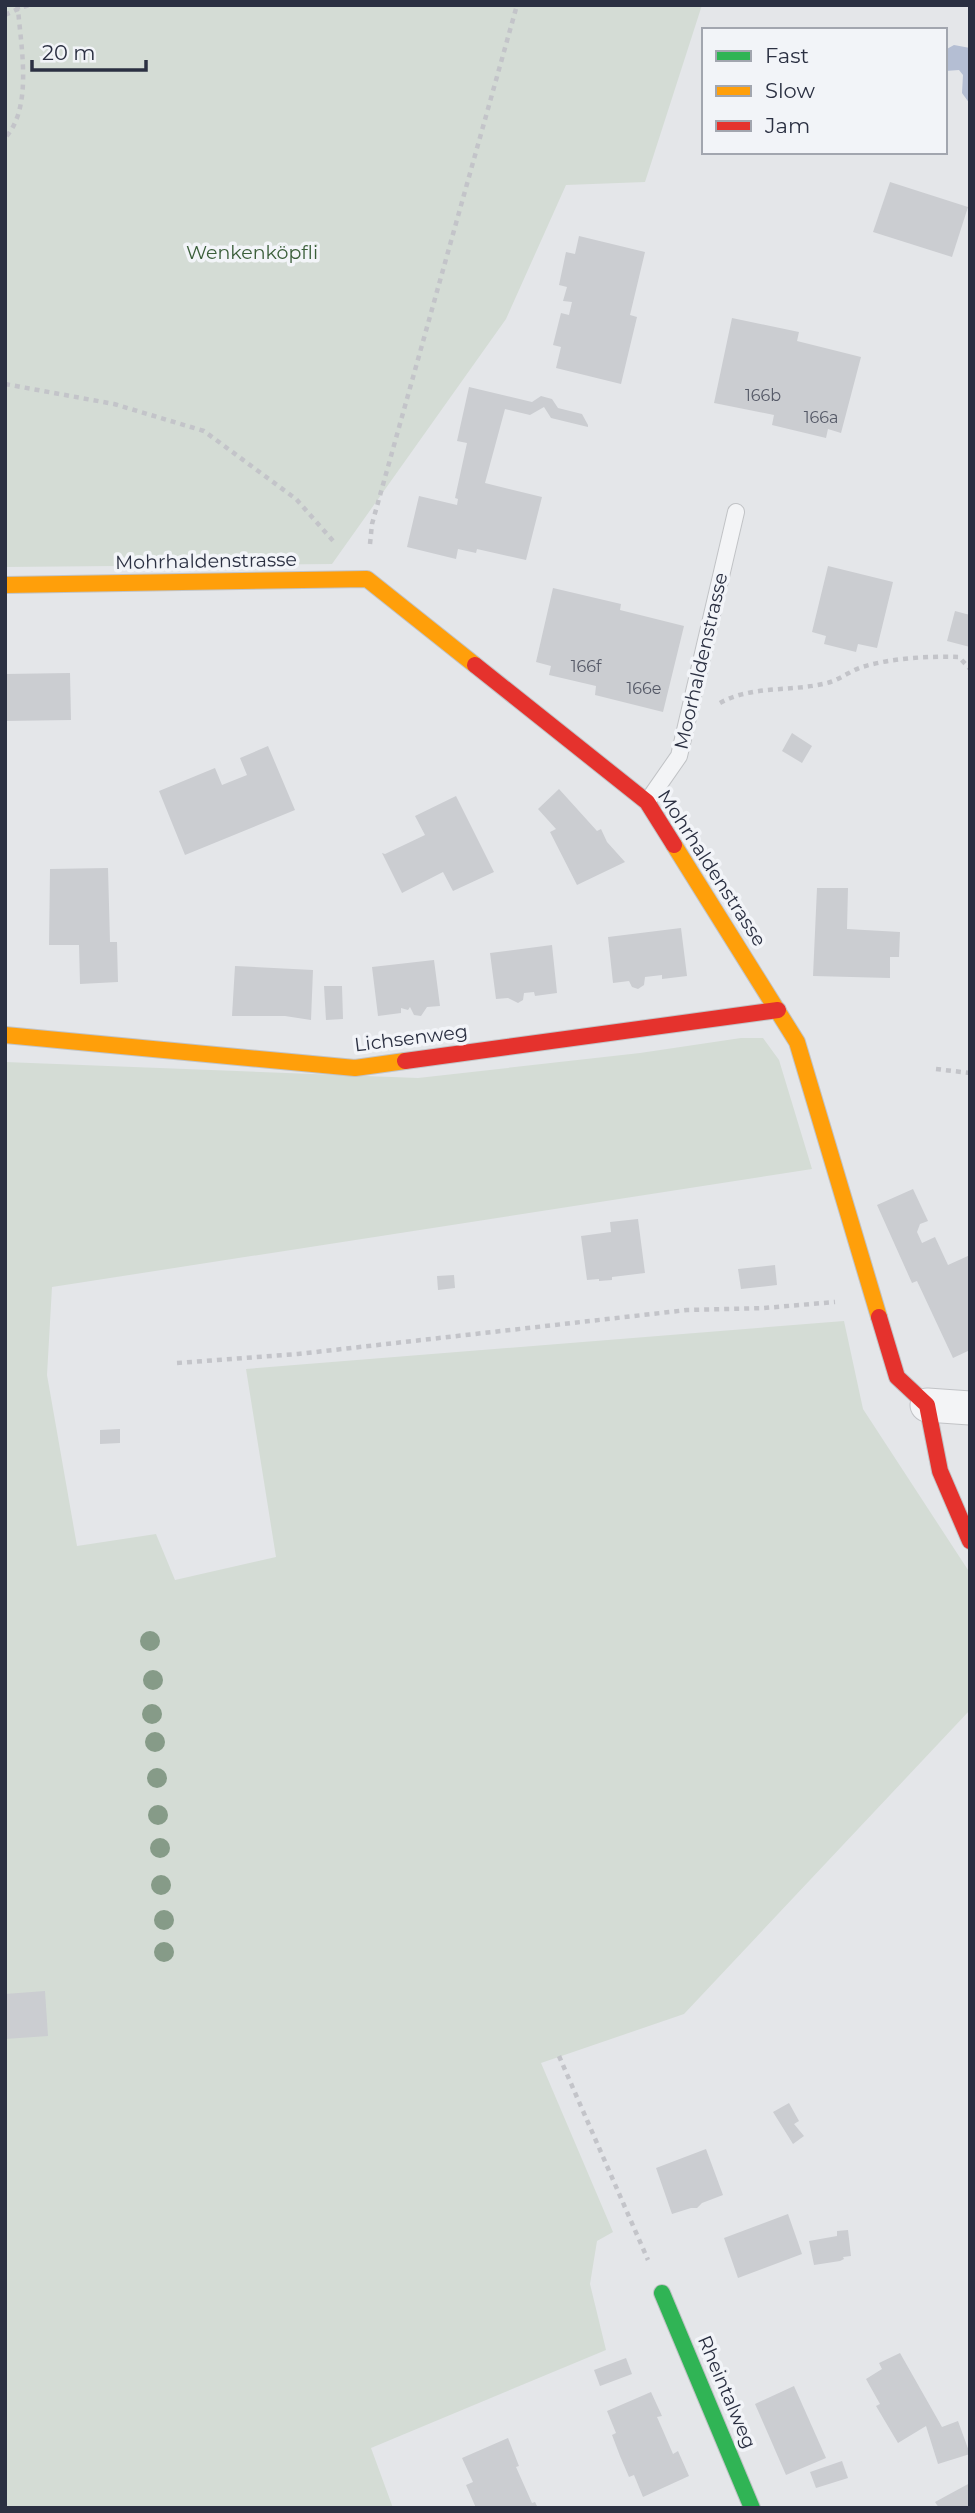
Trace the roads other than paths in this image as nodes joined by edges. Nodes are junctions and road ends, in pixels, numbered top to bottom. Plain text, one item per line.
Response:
1 (736, 512) dead end
2 (5, 585) edge
3 (647, 802) junction
4 (778, 1010) junction
5 (5, 1035) edge
6 (927, 1405) junction
7 (970, 1408) edge
8 (970, 1541) edge
9 (662, 2293) road end
10 (752, 2508) edge

1 - 3 lane, Moorhaldenstrasse
2 - 3 street, Mohrhaldenstrasse
3 - 4 street, Mohrhaldenstrasse
4 - 5 street, Lichsenweg
4 - 6 street, Mohrhaldenstrasse
6 - 7 street
6 - 8 street
9 - 10 street, Rheintalweg

